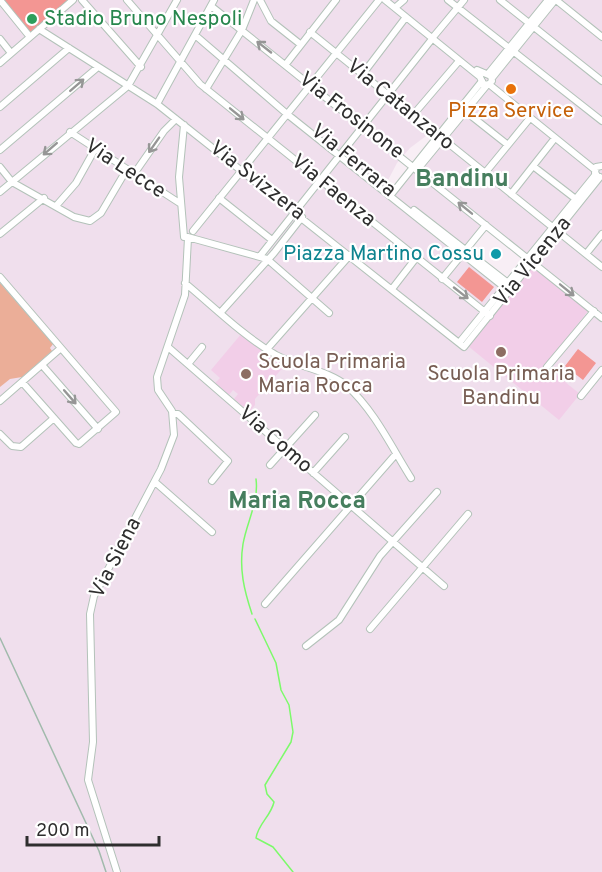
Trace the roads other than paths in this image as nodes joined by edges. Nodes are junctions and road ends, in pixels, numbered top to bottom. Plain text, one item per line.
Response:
1 (0, 0) edge
2 (73, 0) edge
3 (82, 0) edge
4 (127, 0) edge
5 (177, 0) edge
6 (254, 0) edge
7 (260, 0) edge
8 (336, 0) edge
9 (379, 0) edge
10 (385, 0) edge
11 (390, 0) edge
12 (404, 0) edge
13 (448, 0) edge
14 (464, 0) edge
15 (500, 0) edge
16 (548, 0) edge
17 (556, 0) edge
18 (213, 3) edge
19 (397, 6) junction
20 (458, 8) junction
21 (406, 17) junction
22 (531, 26) junction
23 (39, 29) junction
24 (242, 30) junction
25 (310, 32) junction
26 (195, 35) junction
27 (158, 36) junction
28 (30, 37) junction
29 (602, 37) edge
30 (433, 38) junction
31 (0, 39) edge
32 (300, 44) junction
33 (69, 48) junction
34 (510, 51) junction
35 (11, 53) junction
36 (336, 53) junction
37 (224, 59) junction
38 (459, 61) junction
39 (0, 63) edge
40 (180, 63) junction
41 (286, 64) junction
42 (98, 67) junction
43 (141, 67) junction
44 (362, 75) junction
45 (487, 80) junction
46 (602, 81) edge
47 (311, 84) junction
48 (128, 86) junction
49 (206, 89) junction
50 (387, 95) junction
51 (158, 104) junction
52 (0, 107) edge
53 (465, 111) junction
54 (289, 112) junction
55 (412, 115) junction
56 (176, 118) junction
57 (530, 118) junction
58 (602, 121) edge
59 (184, 125) junction
60 (362, 126) junction
61 (70, 132) junction
62 (441, 137) junction
63 (267, 138) junction
64 (555, 138) junction
65 (508, 145) junction
66 (94, 149) junction
67 (0, 150) edge
68 (341, 153) junction
69 (533, 166) junction
70 (0, 167) edge
71 (416, 167) junction
72 (127, 169) junction
73 (243, 169) junction
74 (599, 172) edge
75 (485, 173) junction
76 (134, 174) junction
77 (319, 180) junction
78 (12, 182) junction
79 (0, 192) edge
80 (511, 194) junction
81 (393, 196) junction
82 (44, 198) junction
83 (219, 198) junction
84 (578, 201) junction
85 (181, 204) junction
86 (57, 206) junction
87 (294, 211) junction
88 (302, 217) junction
89 (486, 225) junction
90 (555, 229) junction
91 (190, 232) junction
92 (0, 234) edge
93 (602, 234) edge
94 (272, 240) junction
95 (201, 241) junction
96 (464, 252) junction
97 (586, 254) junction
98 (186, 255) junction
99 (350, 255) junction
100 (260, 256) junction
101 (416, 258) junction
102 (267, 259) junction
103 (530, 260) junction
104 (602, 267) edge
105 (0, 277) edge
106 (442, 279) junction
107 (185, 283) junction
108 (508, 287) junction
109 (392, 290) junction
110 (312, 298) junction
111 (594, 311) junction
112 (221, 312) junction
113 (329, 313) dead end
114 (487, 314) junction
115 (602, 318) edge
116 (461, 345) joint
117 (168, 347) junction
118 (202, 347) dead end
119 (61, 348) junction
120 (267, 349) junction
121 (188, 364) junction
122 (42, 365) junction
123 (547, 367) dead end
124 (602, 370) edge
125 (22, 382) junction
126 (581, 396) dead end
127 (0, 401) edge
128 (173, 414) junction
129 (315, 415) dead end
130 (54, 418) junction
131 (98, 429) junction
132 (0, 434) edge
133 (345, 437) dead end
134 (285, 448) junction
135 (396, 454) junction
136 (270, 465) dead end
137 (313, 473) junction
138 (411, 478) dead end
139 (212, 481) dead end
140 (155, 482) junction
141 (437, 492) dead end
142 (351, 506) junction
143 (468, 514) dead end
144 (212, 532) dead end
145 (393, 542) junction
146 (423, 567) junction
147 (444, 586) dead end
148 (265, 604) dead end
149 (370, 629) dead end
150 (306, 646) dead end
151 (117, 872) edge

1 - 28 street
2 - 23 street
3 - 43 street
4 - 27 street, Via Faenza
5 - 27 street
6 - 24 street
7 - 32 street
8 - 25 street
9 - 36 street
10 - 21 street
11 - 19 street
12 - 19 street
13 - 20 street
14 - 20 street
15 - 22 street
16 - 22 street
17 - 22 street
17 - 29 street
18 - 24 street, Via Frosinone
18 - 26 street
19 - 30 street
20 - 30 street
20 - 34 street
21 - 30 street
21 - 44 street
22 - 34 street
22 - 46 street
23 - 28 street
23 - 33 street, Via Svizzera
24 - 37 street
41 -> 24 street, Via Frosinone
25 - 32 street
25 - 36 street, Via Catanzaro
26 - 37 street, Via Ferrara
26 - 40 street
27 - 40 street, Via Faenza
27 - 43 street
28 - 35 street
30 - 38 street
30 - 45 street
30 - 50 street
31 - 35 street
32 - 41 street
33 - 42 street, Via Svizzera
33 - 52 street
34 - 45 street
34 - 58 street
35 - 39 street
36 - 44 street, Via Catanzaro
36 - 47 street
37 - 49 street
37 - 54 street, Via Ferrara
38 - 45 street
38 - 55 street
40 - 49 street, Via Faenza
40 - 51 street
41 - 47 street, Via Frosinone
42 - 48 street, Via Svizzera
67 -> 42 street
43 - 48 street
44 - 50 street, Via Catanzaro
45 - 53 street
45 - 57 street
45 - 62 street
45 - 74 street
47 - 54 street
47 - 60 street, Via Frosinone
48 - 51 street, Via Svizzera
48 - 61 street
49 -> 63 street, Via Faenza
50 - 55 street, Via Catanzaro
50 - 60 street
51 - 56 street, Via Svizzera
53 - 62 street
53 - 65 street
54 - 63 street
54 - 68 street, Via Ferrara
55 - 62 street, Via Catanzaro
56 - 59 street, Via Svizzera
56 -> 76 street
57 - 64 street
57 - 65 street
59 - 73 street, Via Svizzera
59 - 85 street
60 - 68 street
60 - 71 street, Via Frosinone
61 - 66 street, Via Lecce
61 -> 78 street
62 - 71 street
62 - 75 street, Via Catanzaro
63 - 73 street
63 - 77 street, Via Faenza
64 - 69 street
64 - 74 street
65 - 75 street
66 - 72 street, Via Lecce
66 - 86 street
68 - 77 street
68 - 81 street, Via Ferrara
69 - 80 street
69 - 84 street
70 - 78 street
71 - 81 street
89 -> 71 street, Via Frosinone
72 - 76 street, Via Lecce
72 - 86 street
73 - 83 street
73 - 87 street, Via Svizzera
74 - 84 street, Via Vicenza
75 - 80 street, Via Catanzaro
76 - 85 street, Via Lecce
77 - 87 street
77 - 101 street, Via Faenza
78 - 79 street
78 - 82 street
80 - 90 street, Via Catanzaro
81 - 96 street, Via Ferrara
82 - 86 street
82 - 92 street
83 - 91 street
83 - 94 street
84 - 90 street, Via Vicenza
85 - 91 street
87 - 88 street, Via Svizzera
87 - 94 street
88 - 99 street, Via Svizzera
88 - 102 street
89 - 96 street
89 - 103 street, Via Frosinone
90 - 97 street, Via Catanzaro
90 - 103 street, Via Vicenza
91 - 95 street
91 - 98 street
93 - 97 street
94 - 100 street
95 - 98 street
95 - 100 street
96 - 106 street
96 - 108 street, Via Ferrara
97 - 104 street, Via Catanzaro
98 - 107 street
99 - 109 street, Via Svizzera
99 - 110 street
100 - 102 street
101 - 106 street, Via Faenza
101 - 109 street
102 - 110 street
102 - 112 street
103 - 108 street, Via Vicenza
103 -> 111 street, Via Frosinone
105 - 119 street
106 -> 114 street, Via Faenza
107 - 112 street
107 - 117 street
108 - 114 street, Via Vicenza
109 - 116 street, Via Svizzera
110 - 113 street
110 - 120 street
111 - 115 street, Via Frosinone
111 - 123 street
112 - 120 street
114 - 116 street, Via Vicenza
117 - 121 street, Via Como
117 - 128 street
118 - 121 street
119 - 122 street
119 - 131 street
120 - 135 street
121 - 134 street, Via Como
122 - 125 street
122 -> 131 street
124 - 126 street
125 - 127 street
125 - 130 street
128 - 139 street
128 - 140 street, Via Siena
129 - 134 street
130 - 131 street
130 - 132 street
133 - 137 street
134 - 136 street
134 - 137 street, Via Como
135 - 138 street
135 - 142 street
137 - 142 street, Via Como
140 - 144 street
140 - 151 street, Via Siena
141 - 145 street
142 - 145 street, Via Como
142 - 148 street
143 - 146 street
145 - 146 street, Via Como
145 - 150 street
146 - 147 street, Via Como
146 - 149 street

